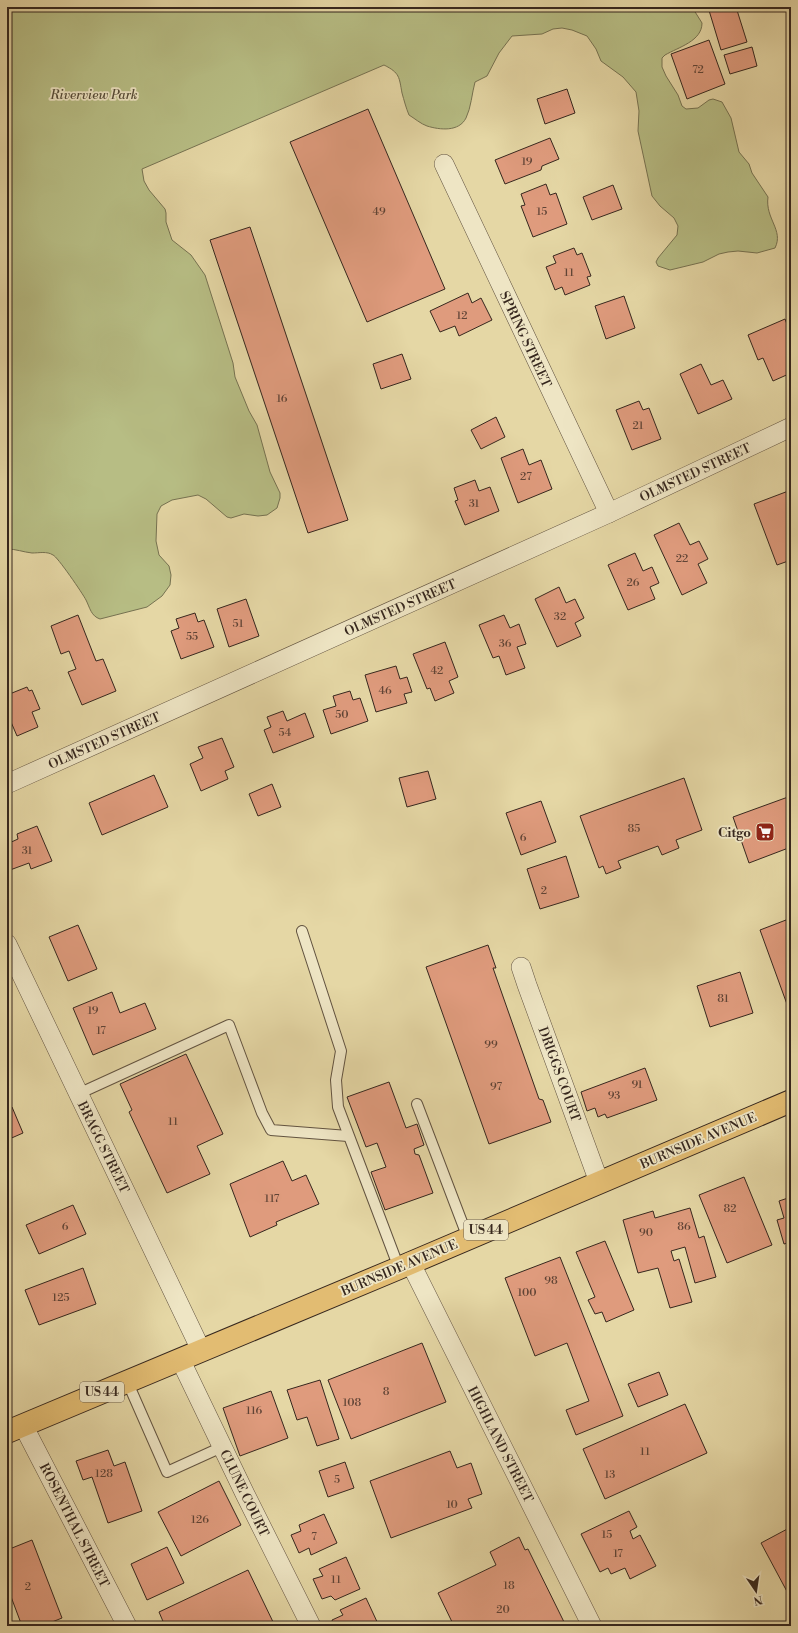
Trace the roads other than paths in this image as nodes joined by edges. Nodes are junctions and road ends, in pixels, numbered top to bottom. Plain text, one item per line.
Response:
1 (444, 164) dead end
2 (791, 427) edge
3 (609, 513) junction
4 (7, 784) edge
5 (302, 931) dead end
6 (7, 944) edge
7 (521, 966) dead end
8 (78, 1094) junction
9 (791, 1100) edge
10 (417, 1104) dead end
11 (348, 1136) junction
12 (599, 1182) junction
13 (468, 1238) junction
14 (405, 1265) junction
15 (201, 1350) junction
16 (180, 1359) junction
17 (127, 1382) junction
18 (15, 1428) edge
19 (222, 1447) junction
20 (128, 1626) edge
21 (311, 1626) edge
22 (592, 1626) edge

1 - 3 street, SPRING STREET
2 - 3 street, OLMSTED STREET
3 - 4 street, OLMSTED STREET
5 - 11 lane
6 - 8 street, BRAGG STREET
7 - 12 street, DRIGGS COURT
8 - 11 lane
8 - 15 street, BRAGG STREET
9 - 12 main road, BURNSIDE AVENUE / US 44
10 - 13 lane
11 - 14 lane
12 - 13 main road, BURNSIDE AVENUE / US 44
13 - 14 main road, BURNSIDE AVENUE / US 44
14 - 15 main road, BURNSIDE AVENUE / US 44
14 - 22 street, HIGHLAND STREET
15 - 16 main road, BURNSIDE AVENUE / US 44
16 - 17 main road, BURNSIDE AVENUE / US 44
16 - 19 street, CLUNE COURT
17 - 18 main road, BURNSIDE AVENUE / US 44
17 - 19 lane
18 - 20 street, ROSENTHAL STREET
19 - 21 street, CLUNE COURT

